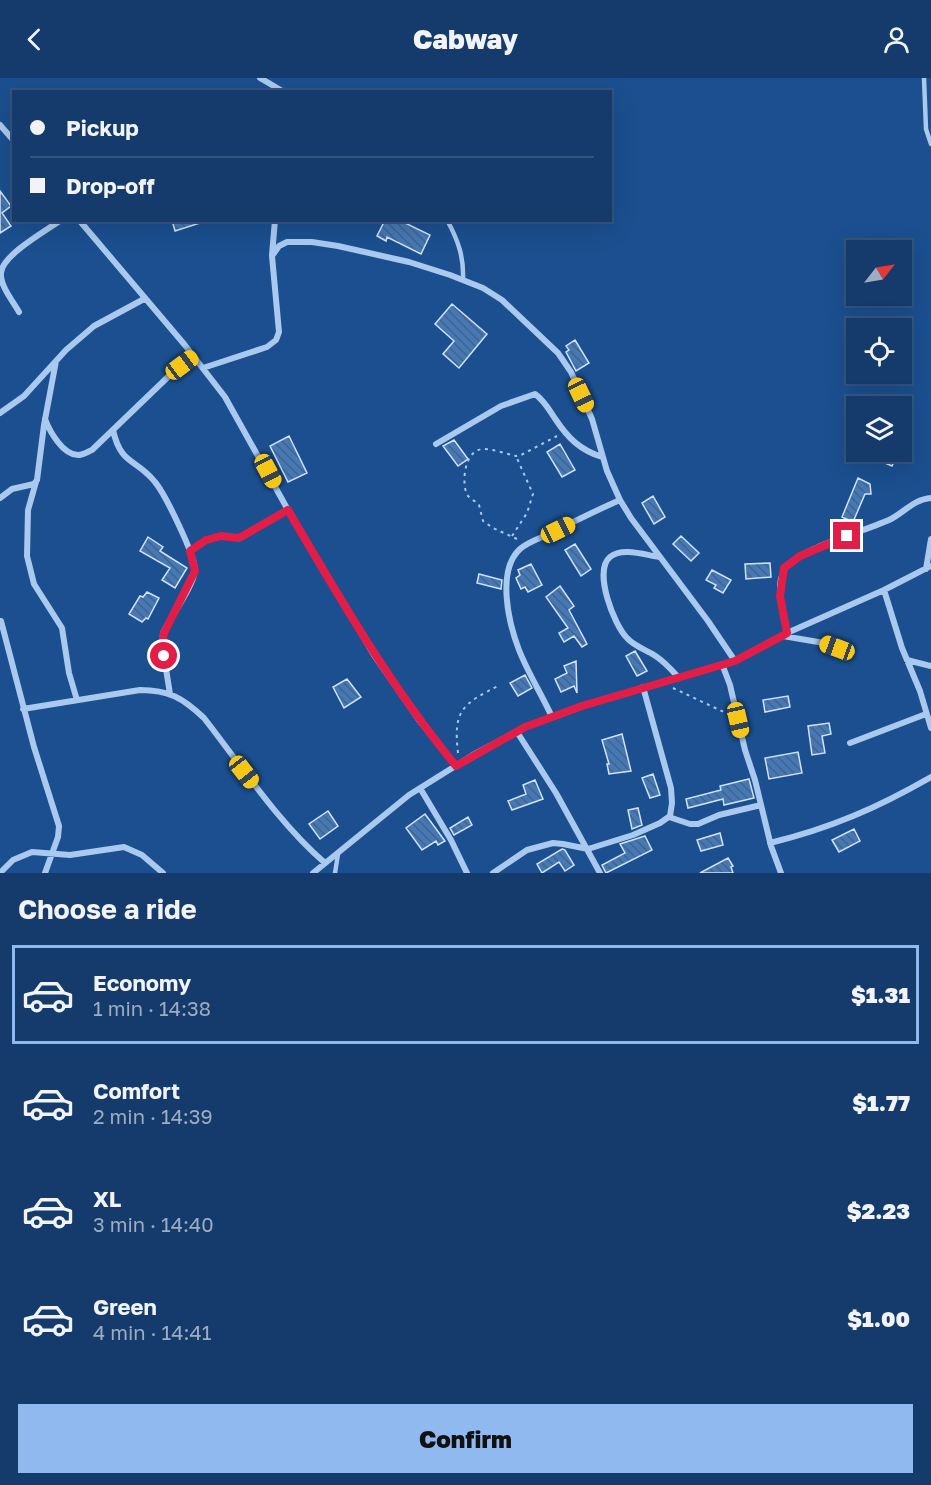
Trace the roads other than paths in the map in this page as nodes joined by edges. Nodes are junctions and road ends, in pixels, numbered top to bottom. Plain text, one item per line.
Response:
1 (260, 78) edge
2 (924, 78) edge
3 (281, 90) edge
4 (0, 125) edge
5 (12, 139) edge
6 (931, 144) edge
7 (59, 222) edge
8 (81, 222) edge
9 (275, 222) edge
10 (448, 222) edge
11 (272, 256) junction
12 (463, 279) junction
13 (144, 299) junction
14 (19, 312) dead end
15 (194, 357) junction
16 (56, 360) junction
17 (203, 368) junction
18 (0, 413) edge
19 (45, 419) junction
20 (113, 430) junction
21 (436, 444) dead end
22 (602, 457) junction
23 (36, 482) junction
24 (0, 498) edge
25 (931, 498) edge
26 (620, 500) junction
27 (288, 510) junction
28 (931, 539) edge
29 (190, 551) junction
30 (660, 557) junction
31 (928, 568) edge
32 (884, 590) junction
33 (1, 621) edge
34 (785, 635) junction
35 (852, 652) dead end
36 (907, 660) junction
37 (735, 661) junction
38 (722, 664) junction
39 (931, 666) edge
40 (678, 677) junction
41 (643, 687) junction
42 (170, 694) junction
43 (77, 700) junction
44 (23, 709) junction
45 (926, 714) junction
46 (552, 717) junction
47 (931, 728) edge
48 (517, 732) junction
49 (850, 743) dead end
50 (459, 764) junction
51 (931, 777) edge
52 (420, 788) junction
53 (761, 805) junction
54 (669, 817) junction
55 (770, 843) junction
56 (588, 849) junction
57 (52, 853) junction
58 (338, 854) junction
59 (325, 863) junction
60 (0, 873) edge
61 (45, 873) edge
62 (163, 873) edge
63 (313, 873) edge
64 (335, 873) edge
65 (467, 873) edge
66 (493, 873) edge
67 (600, 873) edge
68 (781, 873) edge

1 - 3 street
2 - 6 lane
4 - 5 street
7 - 14 street
8 - 13 street
9 - 11 street
10 - 12 lane
11 - 12 street
11 - 17 street
12 - 22 street
13 - 15 street
13 - 16 street
15 - 17 street
15 - 20 street
16 - 18 street
16 - 19 street
17 - 27 street
19 - 20 street
19 - 23 street
20 - 29 street
21 - 22 street
22 - 26 street
23 - 24 street
23 - 43 street
25 - 34 street
26 - 30 street
26 - 46 street
27 - 29 street
27 - 50 street
28 - 31 street
29 - 42 street
30 - 37 street
30 - 40 street
31 - 32 street
32 - 34 street
32 - 36 street
33 - 44 street
34 - 35 street
34 - 37 street
36 - 39 street
36 - 45 street
37 - 38 street
38 - 40 street
38 - 53 street
40 - 41 street
41 - 46 street
41 - 54 street
42 - 43 street
42 - 59 street
43 - 44 street
44 - 57 street
45 - 47 street
45 - 49 street
46 - 48 street
48 - 50 street
48 - 56 street
50 - 52 street
51 - 55 street
52 - 58 street
52 - 65 street
53 - 54 street
53 - 55 street
54 - 56 street
55 - 68 street
56 - 66 street
56 - 67 street
57 - 60 street
57 - 61 street
57 - 62 street
58 - 59 street
58 - 64 lane
59 - 63 street

